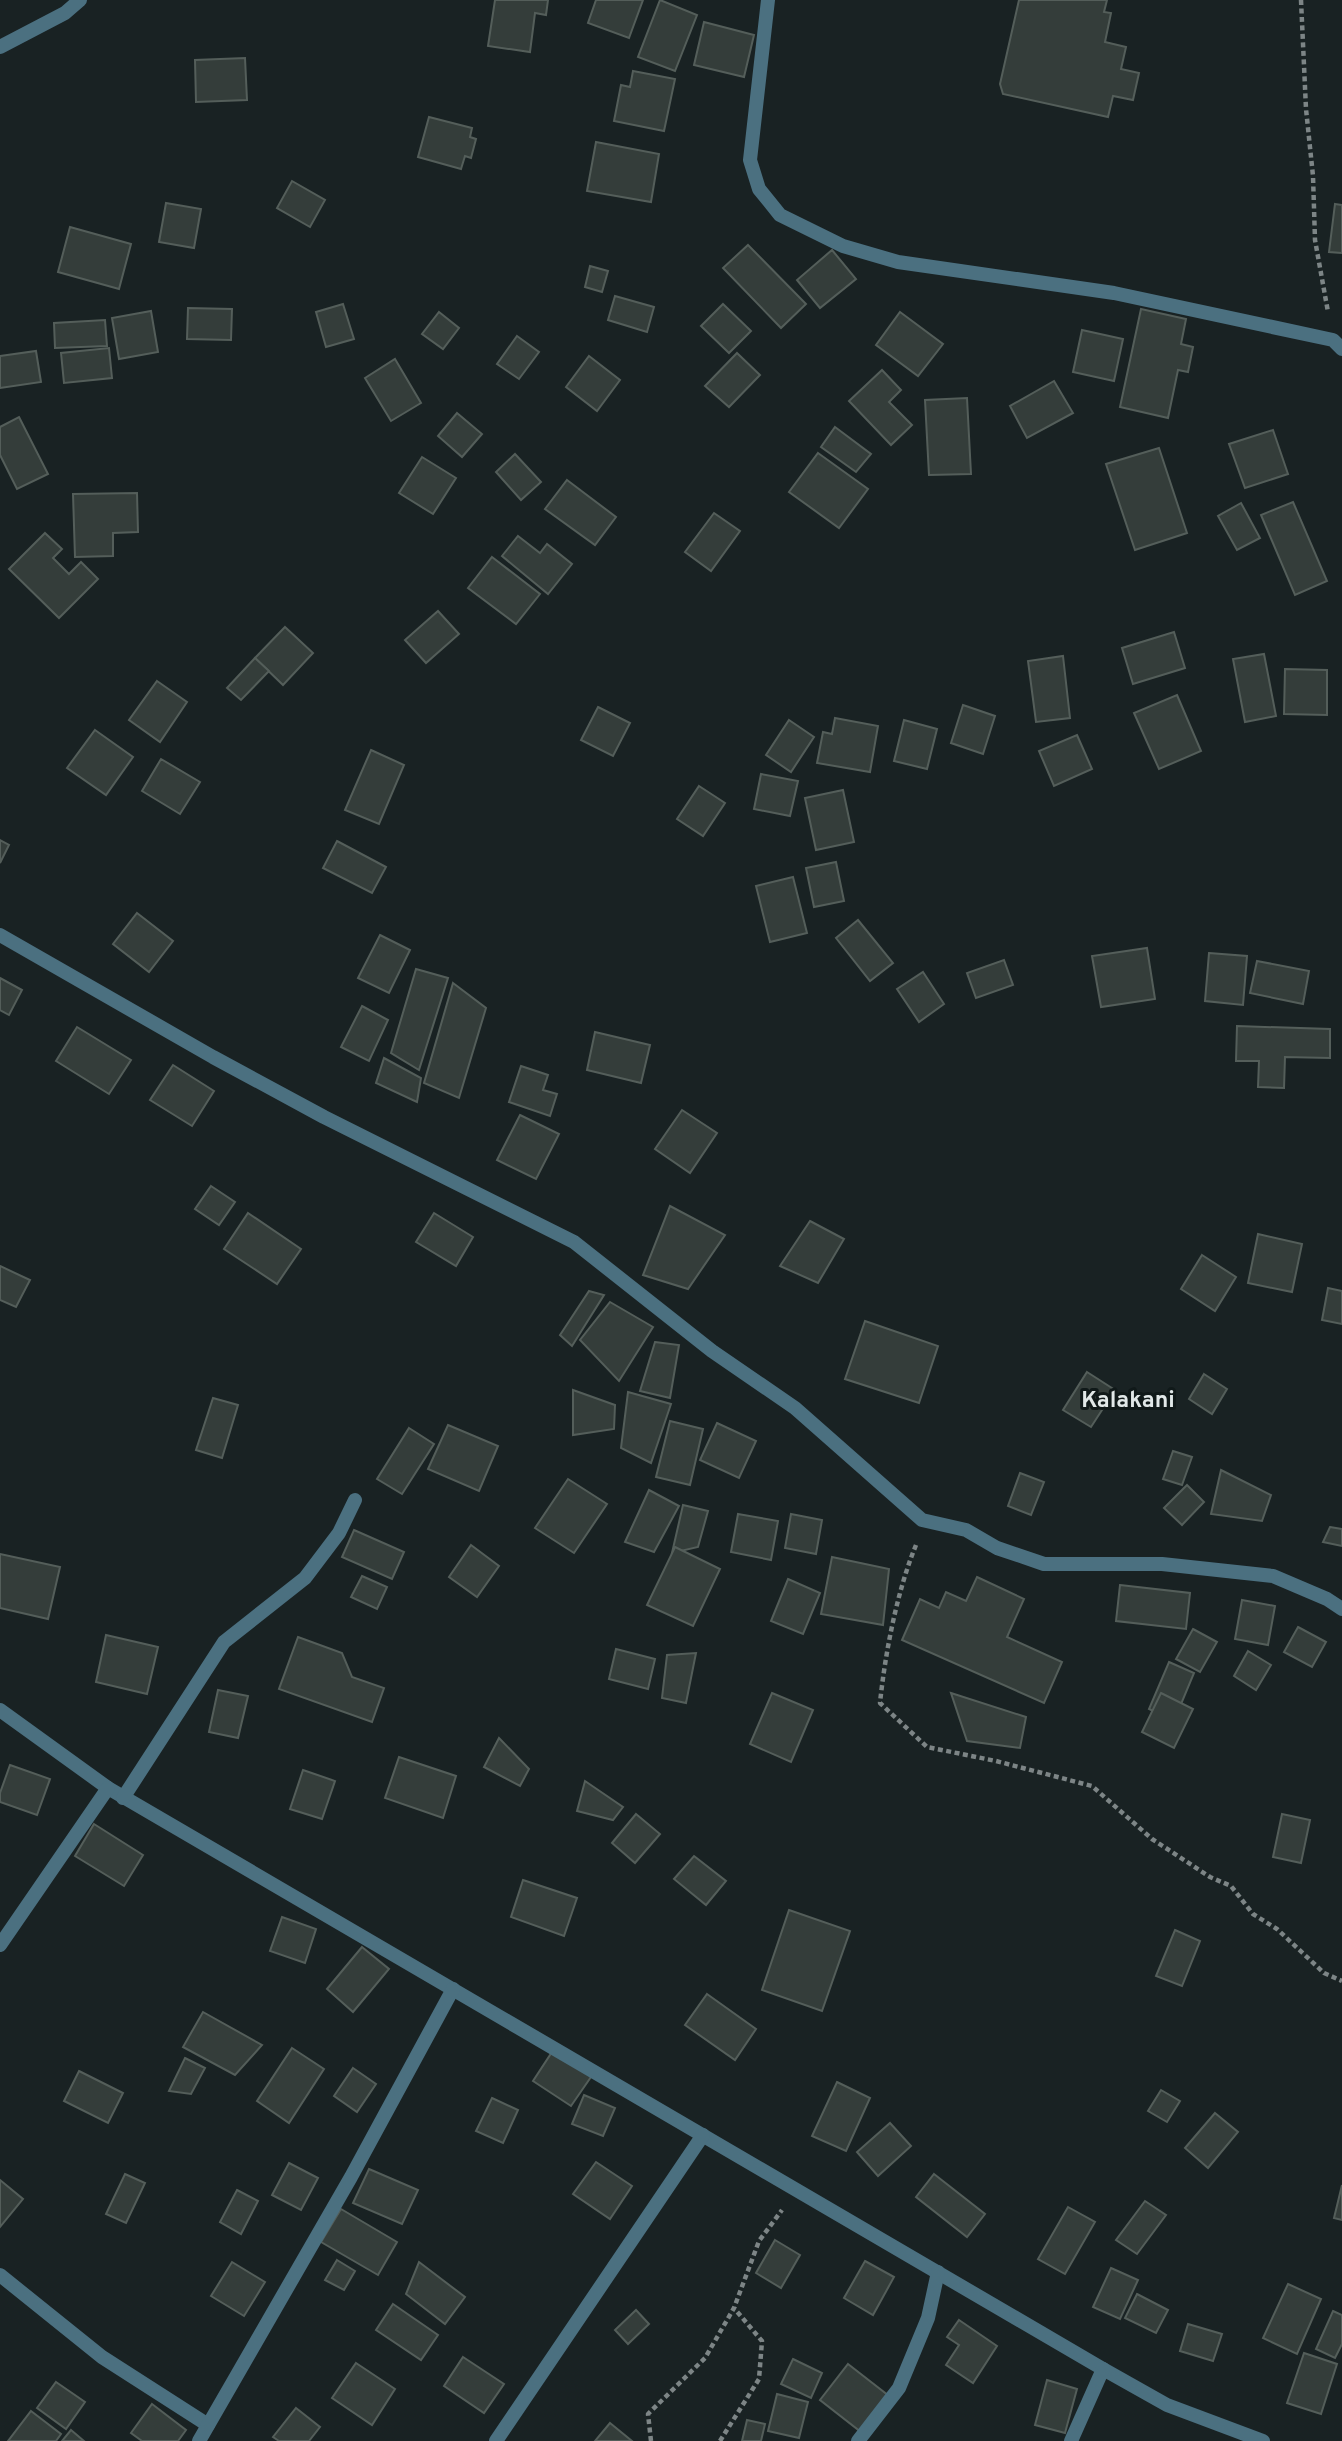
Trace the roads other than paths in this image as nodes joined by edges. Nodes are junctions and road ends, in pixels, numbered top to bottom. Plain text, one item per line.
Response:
1 (80, 0) edge
2 (768, 0) edge
3 (0, 47) edge
4 (1337, 344) edge
5 (0, 935) edge
6 (355, 1500) dead end
7 (1342, 1609) edge
8 (0, 1710) edge
9 (108, 1788) junction
10 (123, 1798) junction
11 (0, 1945) edge
12 (453, 1989) junction
13 (703, 2135) junction
14 (938, 2272) junction
15 (0, 2275) edge
16 (1103, 2369) junction
17 (208, 2425) junction
18 (199, 2441) edge
19 (496, 2441) edge
20 (858, 2441) edge
21 (1071, 2441) edge
22 (1263, 2441) edge

1 - 3 street
2 - 4 street
5 - 7 street
6 - 10 street
8 - 9 street
9 - 10 street
9 - 11 street
10 - 12 street
12 - 13 street
12 - 17 street
13 - 14 street
13 - 19 street
14 - 16 street
14 - 20 street
15 - 17 street
16 - 21 street
16 - 22 street
17 - 18 street

